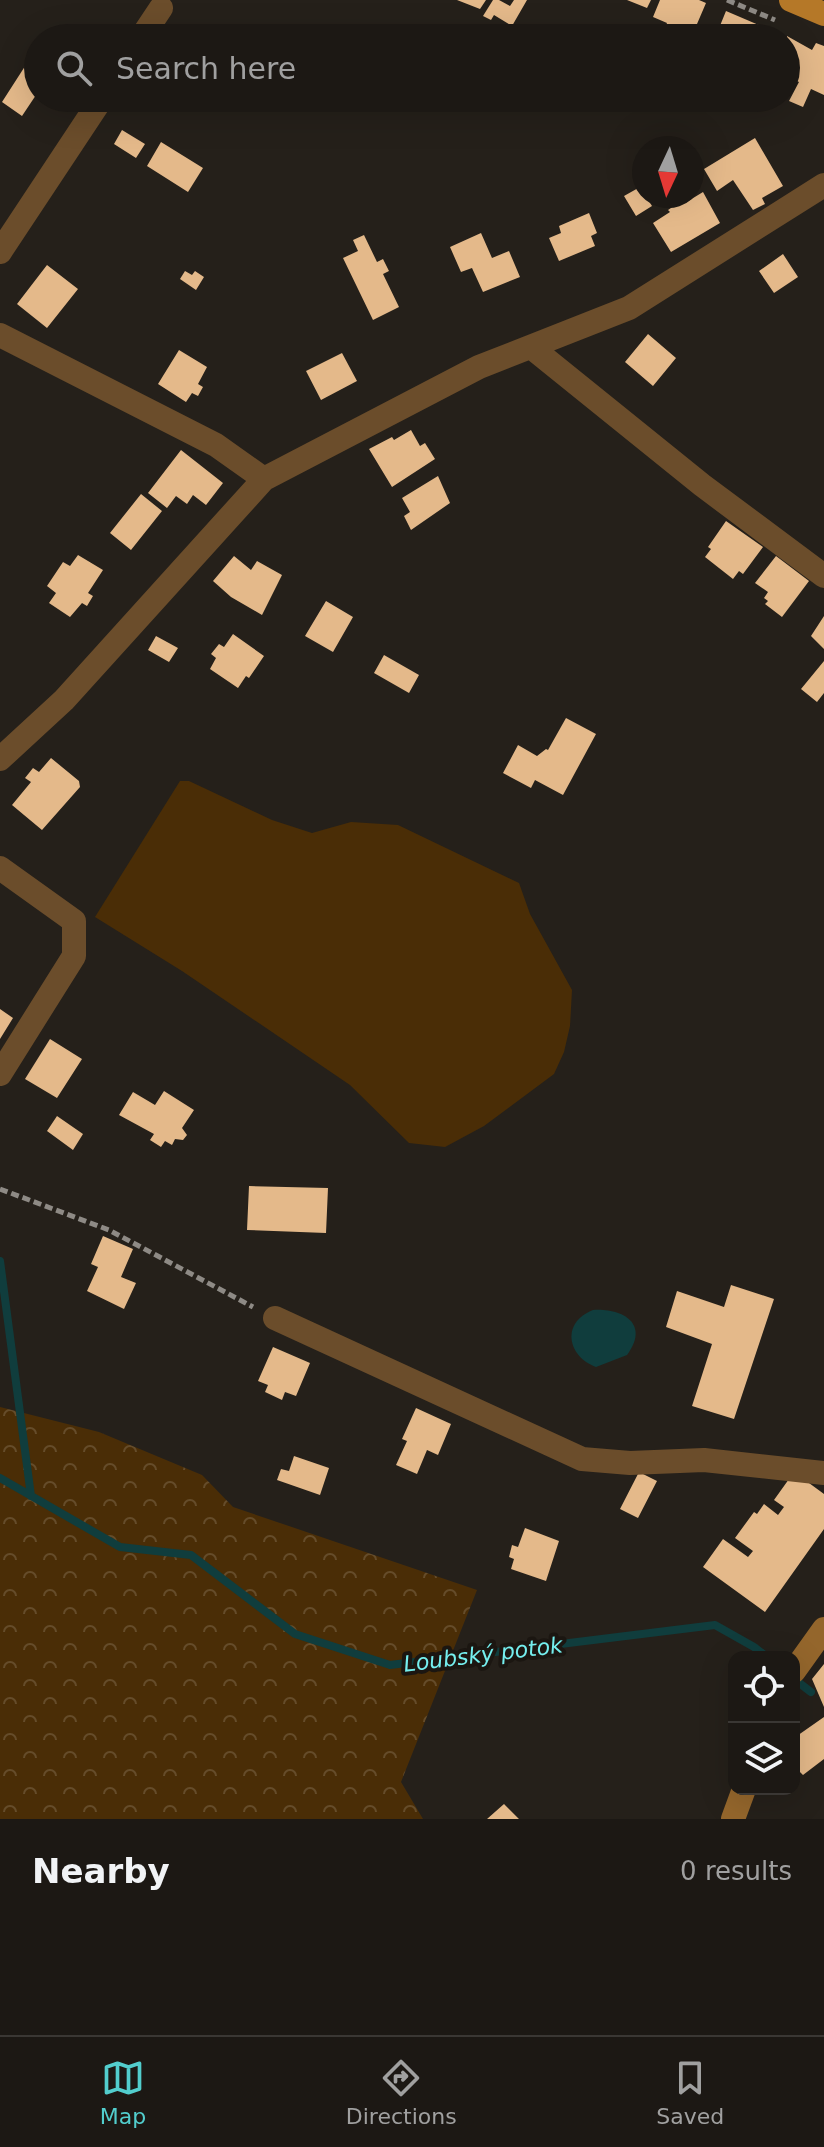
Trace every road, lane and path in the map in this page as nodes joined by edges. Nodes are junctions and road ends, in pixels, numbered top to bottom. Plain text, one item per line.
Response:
1 (791, 0) edge
2 (161, 8) dead end
3 (824, 14) edge
4 (150, 24) edge
5 (93, 112) edge
6 (824, 185) edge
7 (0, 252) edge
8 (0, 335) edge
9 (531, 347) junction
10 (264, 479) junction
11 (824, 576) edge
12 (0, 759) edge
13 (0, 868) edge
14 (0, 1074) edge
15 (0, 1189) edge
16 (275, 1318) joint
17 (824, 1473) edge
18 (824, 1629) edge
19 (800, 1662) edge
20 (742, 1795) edge
21 (733, 1819) edge

1 - 3 main road
2 - 4 street
5 - 7 street
6 - 9 street
8 - 10 street
9 - 10 street
9 - 11 street
10 - 12 street
13 - 14 street
15 - 16 path
16 - 17 street
18 - 19 street
20 - 21 street

